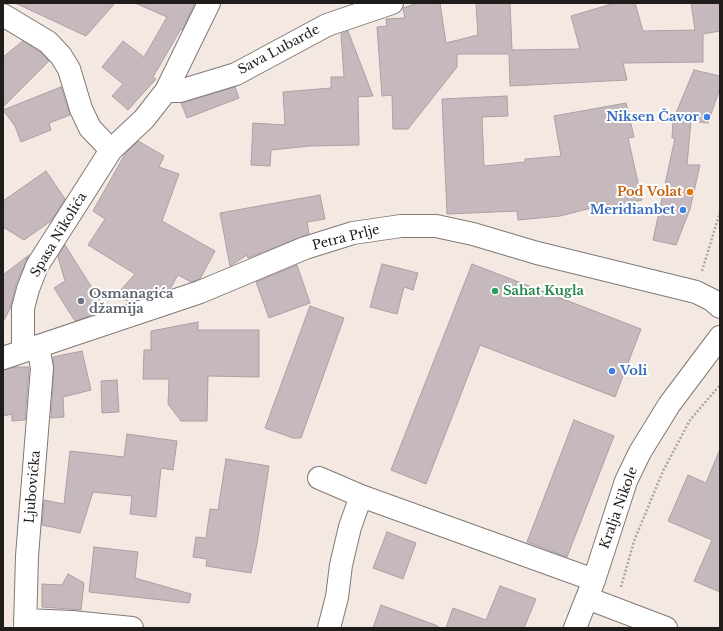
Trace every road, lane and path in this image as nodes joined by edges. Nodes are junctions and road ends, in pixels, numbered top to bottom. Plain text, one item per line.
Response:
1 (209, 3) edge
2 (392, 3) edge
3 (3, 15) edge
4 (166, 91) junction
5 (110, 150) junction
6 (720, 212) edge
7 (696, 292) junction
8 (720, 307) edge
9 (720, 337) edge
10 (21, 351) edge
11 (720, 385) edge
12 (319, 478) dead end
13 (361, 496) junction
14 (590, 589) junction
15 (619, 594) dead end
16 (25, 624) edge
17 (132, 628) edge
18 (329, 628) edge
19 (575, 628) edge
20 (666, 628) edge

1 - 4 street, Spasa Nikolića
2 - 4 street, Sava Lubarde
3 - 5 street
4 - 5 street, Spasa Nikolića
5 - 10 street, Spasa Nikolića
6 - 7 path
7 - 8 street, Petra Prlje
7 - 10 street, Petra Prlje
9 - 14 street, Kralja Nikole
10 - 16 street, Ljubovićka
11 - 15 path
12 - 13 street
13 - 14 street
13 - 18 street
14 - 19 street, Kralja Nikole
14 - 20 street
16 - 17 street

